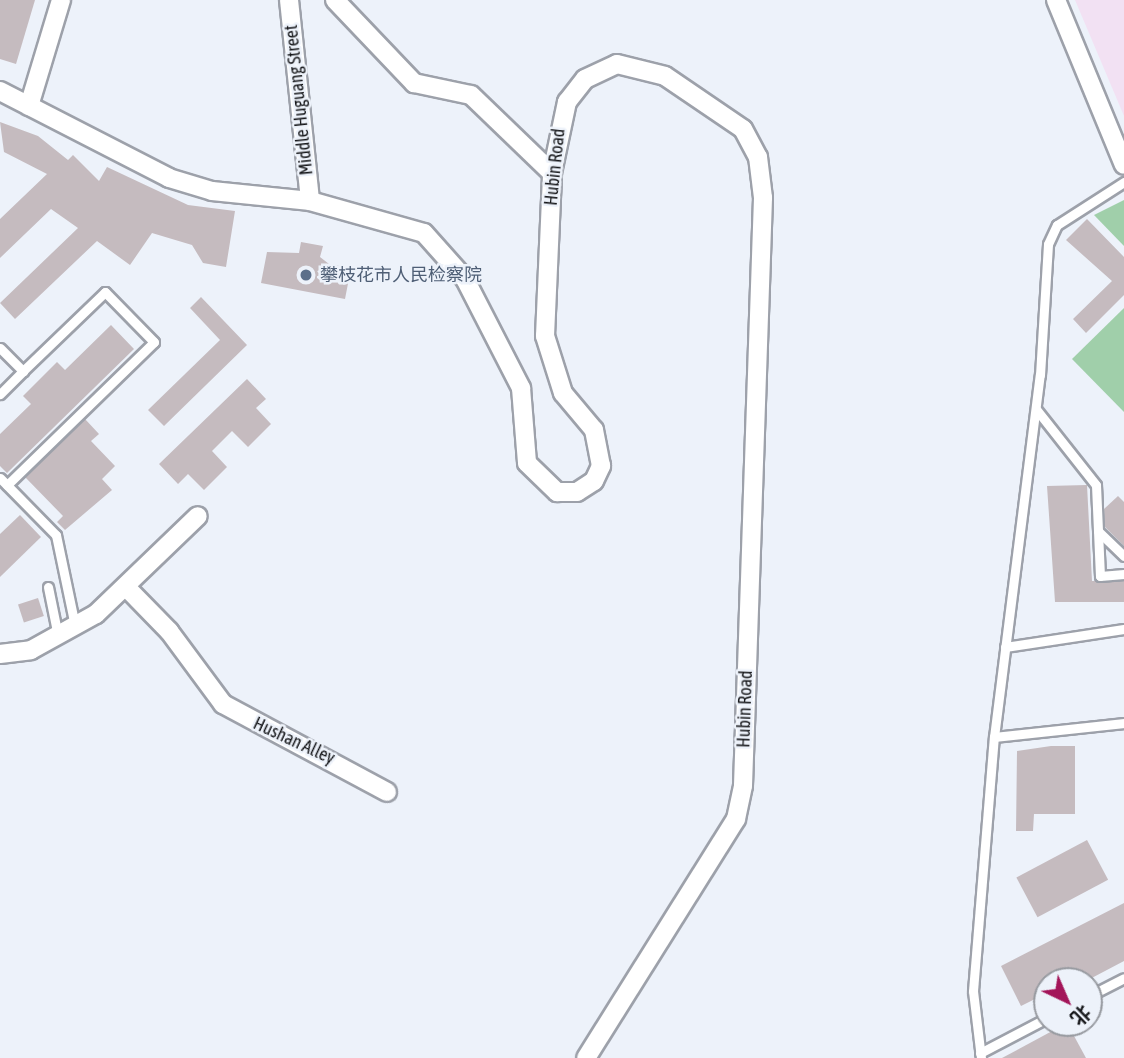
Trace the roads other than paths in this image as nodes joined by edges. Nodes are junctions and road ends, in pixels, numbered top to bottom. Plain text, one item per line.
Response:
1 (61, 0) edge
2 (289, 0) edge
3 (335, 0) edge
4 (1056, 0) edge
5 (0, 91) edge
6 (29, 106) junction
7 (1122, 157) edge
8 (552, 173) junction
9 (1124, 182) edge
10 (310, 201) junction
11 (0, 348) edge
12 (23, 371) junction
13 (0, 394) edge
14 (1035, 409) junction
15 (4, 481) edge
16 (198, 516) dead end
17 (1098, 531) junction
18 (1124, 556) edge
19 (1124, 574) edge
20 (48, 587) dead end
21 (126, 587) junction
22 (75, 628) junction
23 (1124, 629) edge
24 (58, 638) junction
25 (1005, 646) junction
26 (0, 654) edge
27 (1124, 723) edge
28 (994, 737) junction
29 (387, 792) dead end
30 (1124, 978) edge
31 (1103, 989) edge
32 (1033, 1026) edge
33 (981, 1055) edge
34 (586, 1058) edge

1 - 6 street
2 - 10 street, Middle Huguang Street
3 - 8 street
4 - 7 street
5 - 6 street, Hubin Road
6 - 10 street, Hubin Road
8 - 10 street, Hubin Road
8 - 34 street, Hubin Road
9 - 14 lane
11 - 12 lane
12 - 13 lane
12 - 15 lane
14 - 17 lane
14 - 25 lane
15 - 22 lane
16 - 21 street
17 - 18 lane
17 - 19 lane
20 - 24 lane
21 - 22 street
21 - 29 street, Hushan Alley
22 - 24 street
23 - 25 lane
24 - 26 street
25 - 28 lane
27 - 28 lane
28 - 33 lane
30 - 31 lane
32 - 33 lane

